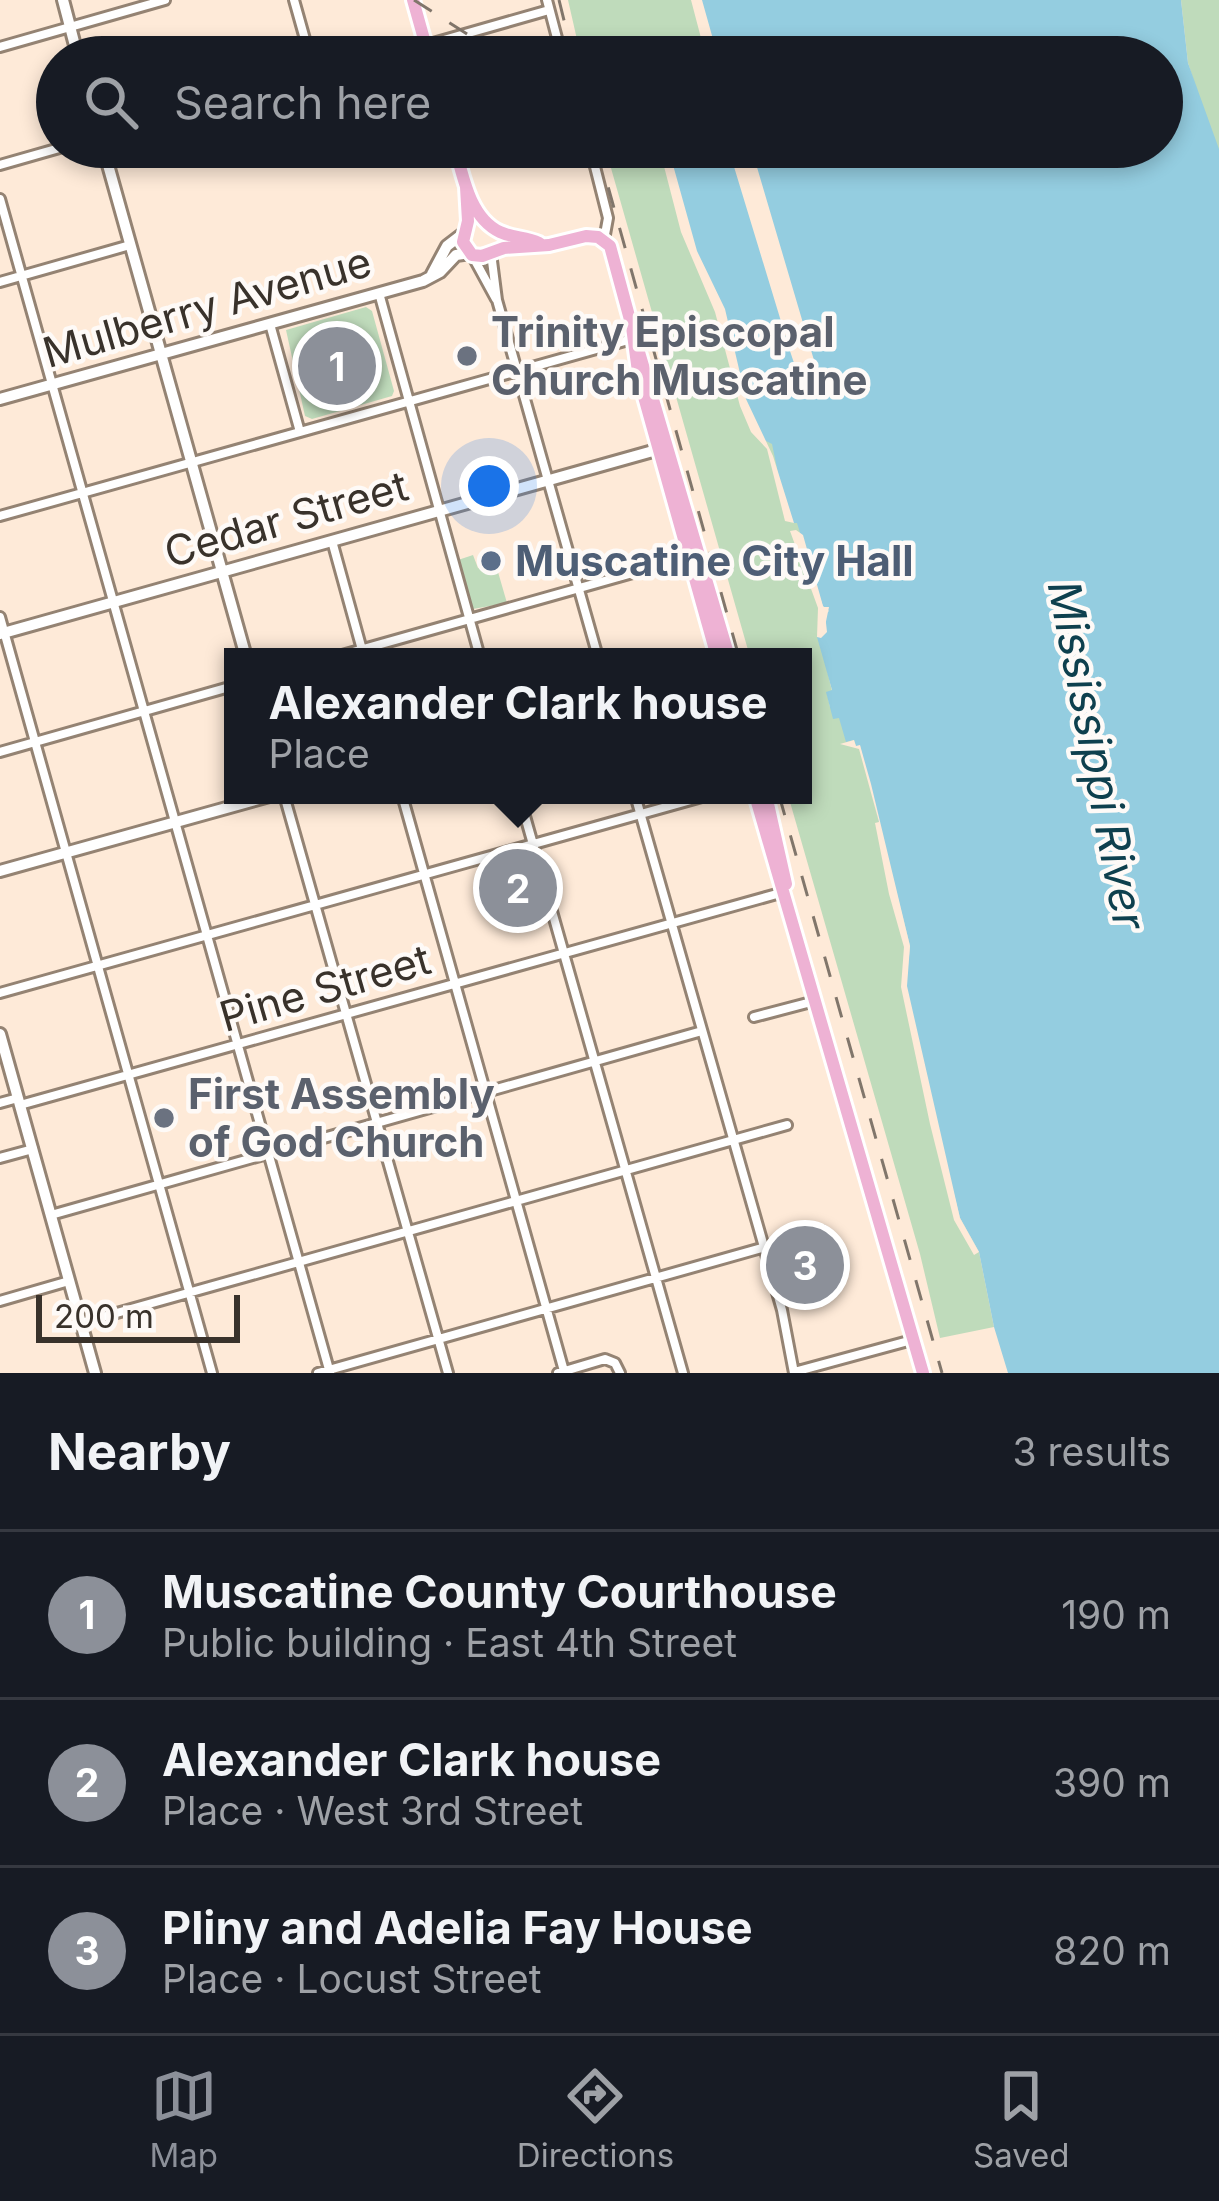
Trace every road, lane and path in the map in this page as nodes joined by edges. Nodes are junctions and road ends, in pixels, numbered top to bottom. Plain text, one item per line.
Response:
1 (63, 0) edge
2 (165, 0) edge
3 (294, 0) edge
4 (413, 0) edge
5 (548, 5) edge
6 (70, 28) junction
7 (41, 36) edge
8 (72, 36) edge
9 (304, 36) edge
10 (424, 36) edge
11 (467, 36) edge
12 (556, 36) edge
13 (36, 37) edge
14 (0, 47) edge
15 (36, 155) edge
16 (0, 165) edge
17 (109, 168) edge
18 (460, 168) edge
19 (595, 168) edge
20 (466, 188) junction
21 (0, 200) edge
22 (489, 225) junction
23 (465, 231) junction
24 (604, 240) junction
25 (540, 244) junction
26 (130, 245) junction
27 (492, 251) junction
28 (471, 254) junction
29 (21, 276) junction
30 (431, 278) junction
31 (0, 282) edge
32 (379, 293) junction
33 (497, 300) junction
34 (270, 323) junction
35 (634, 339) junction
36 (160, 354) junction
37 (518, 371) junction
38 (51, 385) junction
39 (0, 399) edge
40 (409, 402) junction
41 (300, 432) junction
42 (660, 449) junction
43 (191, 463) junction
44 (548, 480) junction
45 (82, 493) junction
46 (439, 510) junction
47 (0, 516) edge
48 (332, 541) junction
49 (694, 556) junction
50 (221, 571) junction
51 (578, 589) junction
52 (113, 602) junction
53 (0, 617) edge
54 (469, 619) junction
55 (2, 633) edge
56 (243, 648) edge
57 (362, 648) edge
58 (379, 648) edge
59 (477, 648) edge
60 (595, 648) edge
61 (715, 648) edge
62 (726, 648) edge
63 (224, 689) edge
64 (144, 711) junction
65 (35, 741) junction
66 (0, 752) edge
67 (242, 804) edge
68 (287, 804) edge
69 (405, 804) edge
70 (521, 804) edge
71 (637, 804) edge
72 (676, 804) edge
73 (757, 804) edge
74 (768, 804) edge
75 (640, 814) junction
76 (175, 823) junction
77 (532, 844) junction
78 (66, 853) junction
79 (0, 871) edge
80 (424, 874) junction
81 (785, 892) junction
82 (315, 904) junction
83 (671, 923) junction
84 (206, 935) junction
85 (563, 953) junction
86 (98, 965) junction
87 (454, 983) junction
88 (0, 993) edge
89 (816, 1000) junction
90 (345, 1014) junction
91 (754, 1017) dead end
92 (702, 1031) junction
93 (0, 1034) edge
94 (237, 1045) junction
95 (594, 1061) junction
96 (129, 1075) junction
97 (485, 1092) junction
98 (19, 1101) junction
99 (0, 1103) edge
100 (376, 1123) junction
101 (787, 1125) dead end
102 (733, 1140) junction
103 (33, 1149) junction
104 (268, 1153) junction
105 (0, 1158) edge
106 (625, 1170) junction
107 (159, 1183) junction
108 (516, 1201) junction
109 (51, 1215) junction
110 (408, 1231) junction
111 (822, 1231) dead end
112 (763, 1247) junction
113 (298, 1262) junction
114 (655, 1278) junction
115 (69, 1281) junction
116 (190, 1293) junction
117 (0, 1301) edge
118 (546, 1308) junction
119 (81, 1323) junction
120 (439, 1339) junction
121 (914, 1340) junction
122 (329, 1371) edge
123 (561, 1372) edge
124 (95, 1373) edge
125 (212, 1373) edge
126 (318, 1373) edge
127 (448, 1373) edge
128 (620, 1373) edge
129 (683, 1373) edge
130 (794, 1373) edge
131 (923, 1373) edge

1 - 6 main road
2 - 6 street
3 - 9 street
4 - 10 main road
5 - 11 street
5 - 12 street
6 - 7 street
6 - 8 main road
13 - 14 street
15 - 16 street
17 - 26 main road
18 - 20 main road
19 - 24 street
20 - 22 main road
20 - 23 main road
21 - 29 street
22 - 23 main road
22 - 25 main road
22 - 27 main road
23 - 28 main road
23 - 30 main road, Mulberry Avenue
24 - 25 main road
24 - 35 main road
25 - 27 main road
26 - 29 street
26 - 36 main road
27 - 28 main road
27 - 33 street
28 - 30 main road, Mulberry Avenue
28 - 33 street
29 - 31 street
29 - 38 street
30 - 32 main road, Mulberry Avenue
32 - 34 main road, Mulberry Avenue
32 - 40 street
33 - 37 street
34 - 36 main road, Mulberry Avenue
34 - 41 street
35 - 37 street
35 - 42 main road
35 - 49 main road
36 - 38 main road, Mulberry Avenue
36 - 43 main road
37 - 40 street
37 - 44 street
38 - 39 main road, Mulberry Avenue
38 - 45 street
40 - 41 street
40 - 46 street
41 - 43 street
42 - 44 main road, Cedar Street
42 - 49 main road
43 - 45 street
43 - 50 main road
44 - 46 main road, Cedar Street
44 - 51 street
45 - 47 street
45 - 52 street
46 - 48 main road, Cedar Street
46 - 54 street
48 - 50 main road, Cedar Street
48 - 57 street
49 - 51 street
49 - 61 main road
49 - 62 main road
50 - 52 main road, Cedar Street
50 - 56 main road
51 - 54 street
51 - 60 street
52 - 55 main road, Cedar Street
52 - 64 street
53 - 55 street
54 - 58 street
54 - 59 street
55 - 65 street
63 - 64 street
64 - 65 street
64 - 76 street
65 - 66 street
65 - 78 street
67 - 76 main road
68 - 82 street
69 - 80 street
70 - 77 street
71 - 75 street
72 - 75 street
73 - 81 main road
74 - 81 main road
75 - 77 street
75 - 83 street
76 - 78 main road
76 - 84 street
77 - 80 street
77 - 85 street
78 - 79 main road
78 - 86 street
80 - 82 street
80 - 87 street
81 - 83 street, Pine Street
81 - 89 main road
82 - 84 street
82 - 90 street
83 - 85 street, Pine Street
83 - 92 street
84 - 86 street
84 - 94 street
85 - 87 street, Pine Street
85 - 95 street
86 - 88 street
86 - 96 street
87 - 90 street, Pine Street
87 - 97 street
89 - 91 street
89 - 121 main road
90 - 94 street, Pine Street
90 - 100 street
92 - 95 street
92 - 102 street
93 - 98 main road
94 - 96 street, Pine Street
94 - 104 street
95 - 97 street
95 - 106 street
96 - 98 street, Pine Street
96 - 107 street
97 - 100 street
97 - 108 street
98 - 99 street, Pine Street
98 - 103 main road
100 - 104 street
100 - 110 street
101 - 102 street
102 - 106 street
102 - 112 street
103 - 105 street
103 - 109 main road
104 - 107 street
104 - 113 street
106 - 108 street
106 - 114 street
107 - 109 street
107 - 116 street
108 - 110 street
108 - 118 street
109 - 115 main road
110 - 113 street
110 - 120 street
111 - 112 street
112 - 114 street
112 - 130 street
113 - 116 street
113 - 122 street
114 - 118 street
114 - 129 street
115 - 117 street
115 - 119 main road
116 - 119 street
116 - 125 street
118 - 120 street
118 - 123 street
119 - 124 main road
120 - 122 street
120 - 127 street
121 - 130 street
121 - 131 main road
122 - 126 street
123 - 128 street

